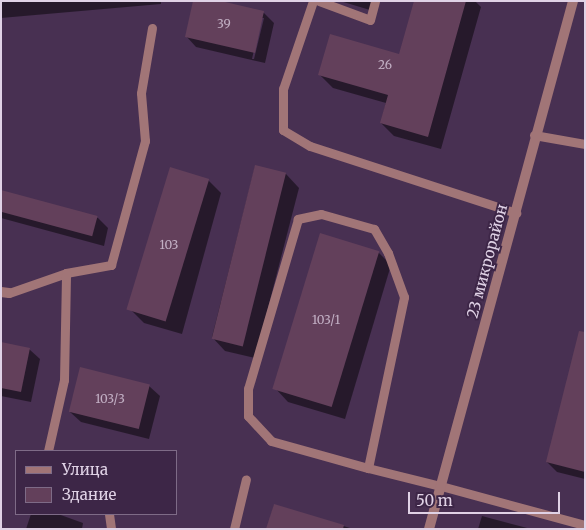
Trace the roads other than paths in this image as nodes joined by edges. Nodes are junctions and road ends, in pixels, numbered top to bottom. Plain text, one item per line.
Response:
1 (313, 1) edge
2 (320, 1) edge
3 (375, 1) edge
4 (573, 1) edge
5 (152, 28) dead end
6 (534, 135) junction
7 (585, 144) edge
8 (516, 213) junction
9 (66, 273) junction
10 (5, 293) edge
11 (48, 450) edge
12 (368, 468) junction
13 (246, 479) dead end
14 (441, 486) junction
15 (109, 515) edge
16 (585, 525) edge
17 (111, 529) edge
18 (234, 529) edge
19 (429, 529) edge

1 - 8 lane
2 - 3 lane
4 - 6 street, 23 микрорайон
5 - 9 lane
6 - 7 lane
6 - 8 street, 23 микрорайон
8 - 14 street, 23 микрорайон
9 - 10 lane
9 - 11 lane
12 - 12 lane
12 - 14 lane
13 - 18 lane
14 - 16 lane
14 - 19 street, 23 микрорайон
15 - 17 lane

